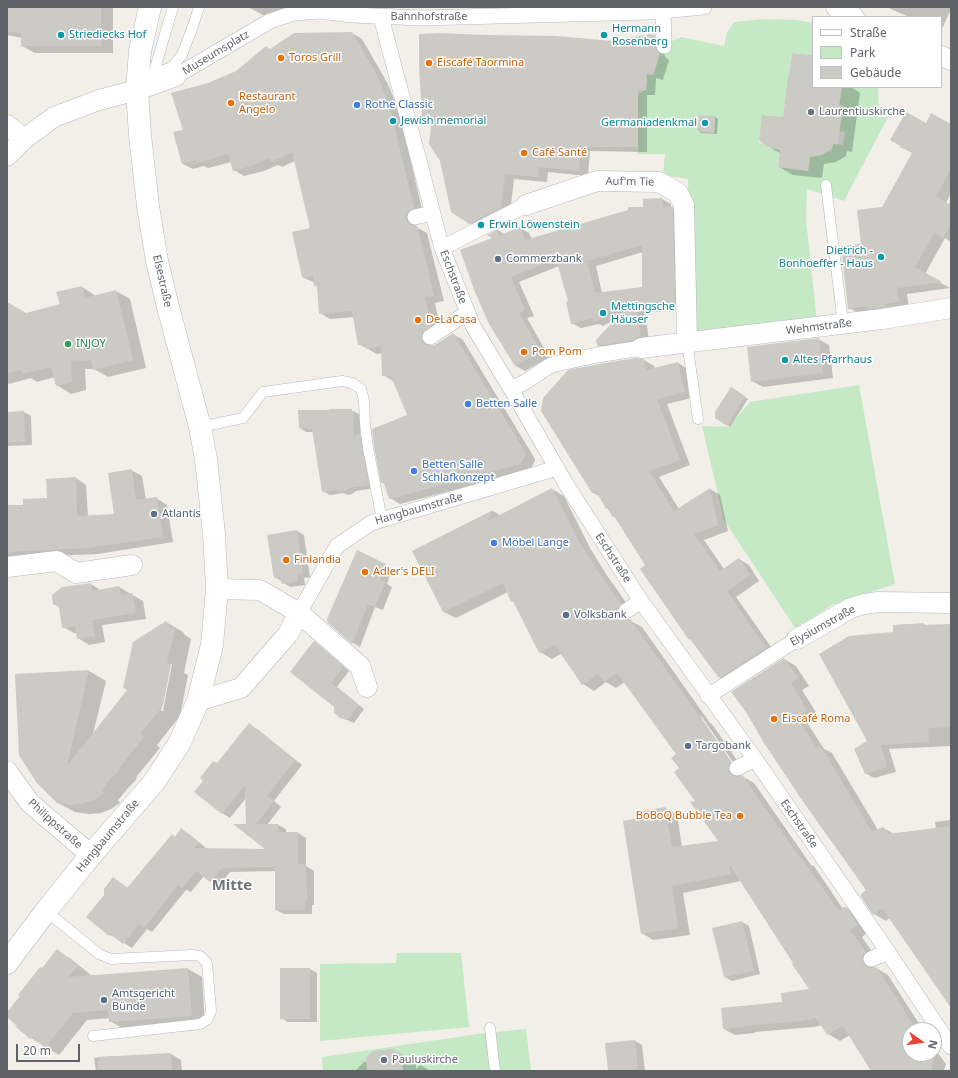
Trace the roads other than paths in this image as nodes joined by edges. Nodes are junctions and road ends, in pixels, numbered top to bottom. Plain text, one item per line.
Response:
1 (150, 7) edge
2 (173, 7) edge
3 (199, 7) edge
4 (704, 7) edge
5 (836, 7) edge
6 (295, 10) edge
7 (653, 10) edge
8 (353, 15) joint
9 (852, 16) edge
10 (381, 17) junction
11 (664, 46) dead end
12 (153, 75) junction
13 (176, 76) joint
14 (137, 90) junction
15 (7, 125) edge
16 (24, 140) junction
17 (7, 156) edge
18 (826, 185) dead end
19 (526, 205) joint
20 (432, 212) junction
21 (415, 217) dead end
22 (442, 248) junction
23 (951, 308) edge
24 (467, 313) junction
25 (843, 324) junction
26 (430, 337) dead end
27 (686, 342) junction
28 (640, 348) joint
29 (511, 389) junction
30 (698, 419) dead end
31 (200, 427) junction
32 (557, 468) junction
33 (382, 520) junction
34 (216, 552) joint
35 (132, 565) dead end
36 (7, 567) edge
37 (217, 589) junction
38 (641, 601) junction
39 (951, 603) edge
40 (626, 611) dead end
41 (299, 612) junction
42 (797, 639) joint
43 (367, 687) dead end
44 (708, 696) junction
45 (198, 701) junction
46 (755, 759) junction
47 (737, 768) dead end
48 (7, 772) edge
49 (91, 855) junction
50 (46, 911) junction
51 (888, 952) junction
52 (871, 959) dead end
53 (7, 963) edge
54 (490, 1028) dead end
55 (94, 1036) dead end
56 (951, 1047) edge
57 (496, 1071) edge

1 - 14 street, Elsestraße
2 - 12 lane
3 - 12 lane
4 - 7 street, Bahnhofstraße
5 - 9 street
6 - 8 street, Museumsplatz
6 - 13 street, Museumsplatz
7 - 10 street, Bahnhofstraße
7 - 11 street
8 - 10 street, Bahnhofstraße
10 - 20 street, Eschstraße
12 - 14 lane
13 - 14 street, Museumsplatz
14 - 16 street, Museumsplatz
14 - 31 street, Elsestraße
15 - 16 street
16 - 17 street, Museumsplatz
18 - 25 lane
19 - 22 street, Auf'm Tie
19 - 27 street, Auf'm Tie
20 - 21 street
20 - 22 street, Eschstraße
22 - 24 street, Eschstraße
23 - 25 street, Wehmstraße
24 - 26 street
24 - 29 street, Eschstraße
25 - 27 street, Wehmstraße
27 - 28 street, Wehmstraße
27 - 30 lane
28 - 29 street, Wehmstraße
29 - 32 street, Eschstraße
31 - 33 lane
31 - 34 street, Elsestraße
32 - 33 street, Hangbaumstraße
32 - 38 street, Eschstraße
33 - 41 street, Hangbaumstraße
34 - 37 street, Hangbaumstraße
35 - 36 street
37 - 41 street
37 - 45 street, Hangbaumstraße
38 - 40 street
38 - 44 street, Eschstraße
39 - 42 street, Elysiumstraße
41 - 43 street
41 - 45 street, Hangbaumstraße
42 - 44 street, Elysiumstraße
44 - 46 street, Eschstraße
45 - 49 street, Hangbaumstraße
46 - 47 street
46 - 51 street, Eschstraße
48 - 49 street, Philippstraße
49 - 50 street, Hangbaumstraße
50 - 53 street, Hangbaumstraße
50 - 55 lane
51 - 52 street
51 - 56 street, Eschstraße
54 - 57 lane

